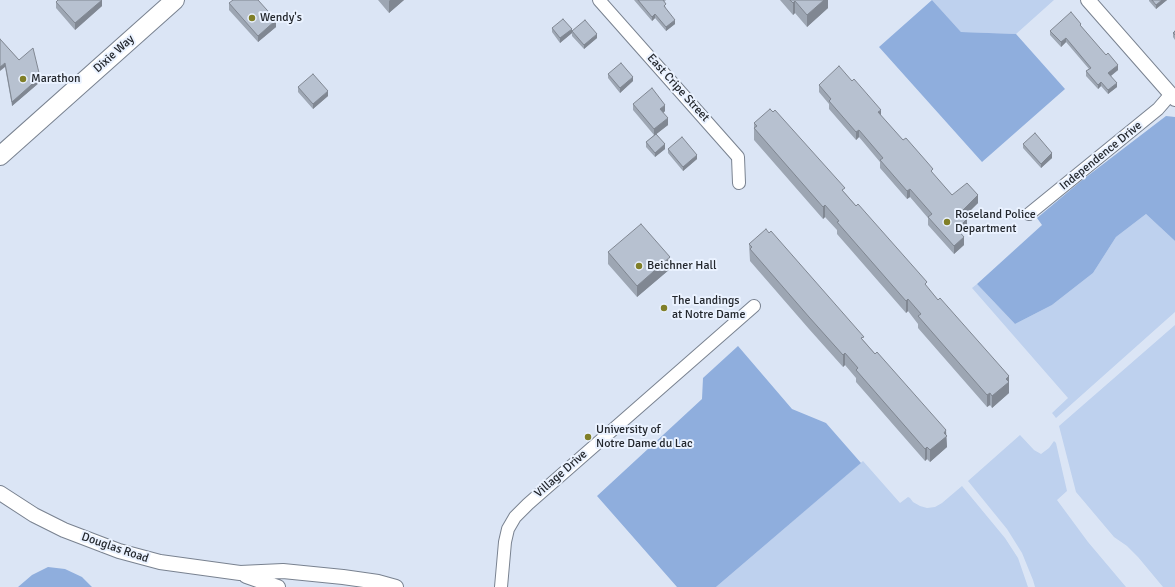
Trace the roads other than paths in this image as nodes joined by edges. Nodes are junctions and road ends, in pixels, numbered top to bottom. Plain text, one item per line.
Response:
1 (175, 0) edge
2 (599, 0) edge
3 (1088, 0) edge
4 (1173, 97) edge
5 (0, 156) edge
6 (739, 184) dead end
7 (1029, 214) dead end
8 (754, 306) dead end
9 (0, 492) edge
10 (240, 574) junction
11 (278, 587) edge
12 (396, 587) edge
13 (501, 587) edge

1 - 5 main road, Dixie Way
2 - 6 street, East Cripe Street
3 - 4 street
4 - 7 street, Independence Drive
8 - 13 street, Village Drive
9 - 10 street, Douglas Road
10 - 11 street, Douglas Road
10 - 12 street, Douglas Road

